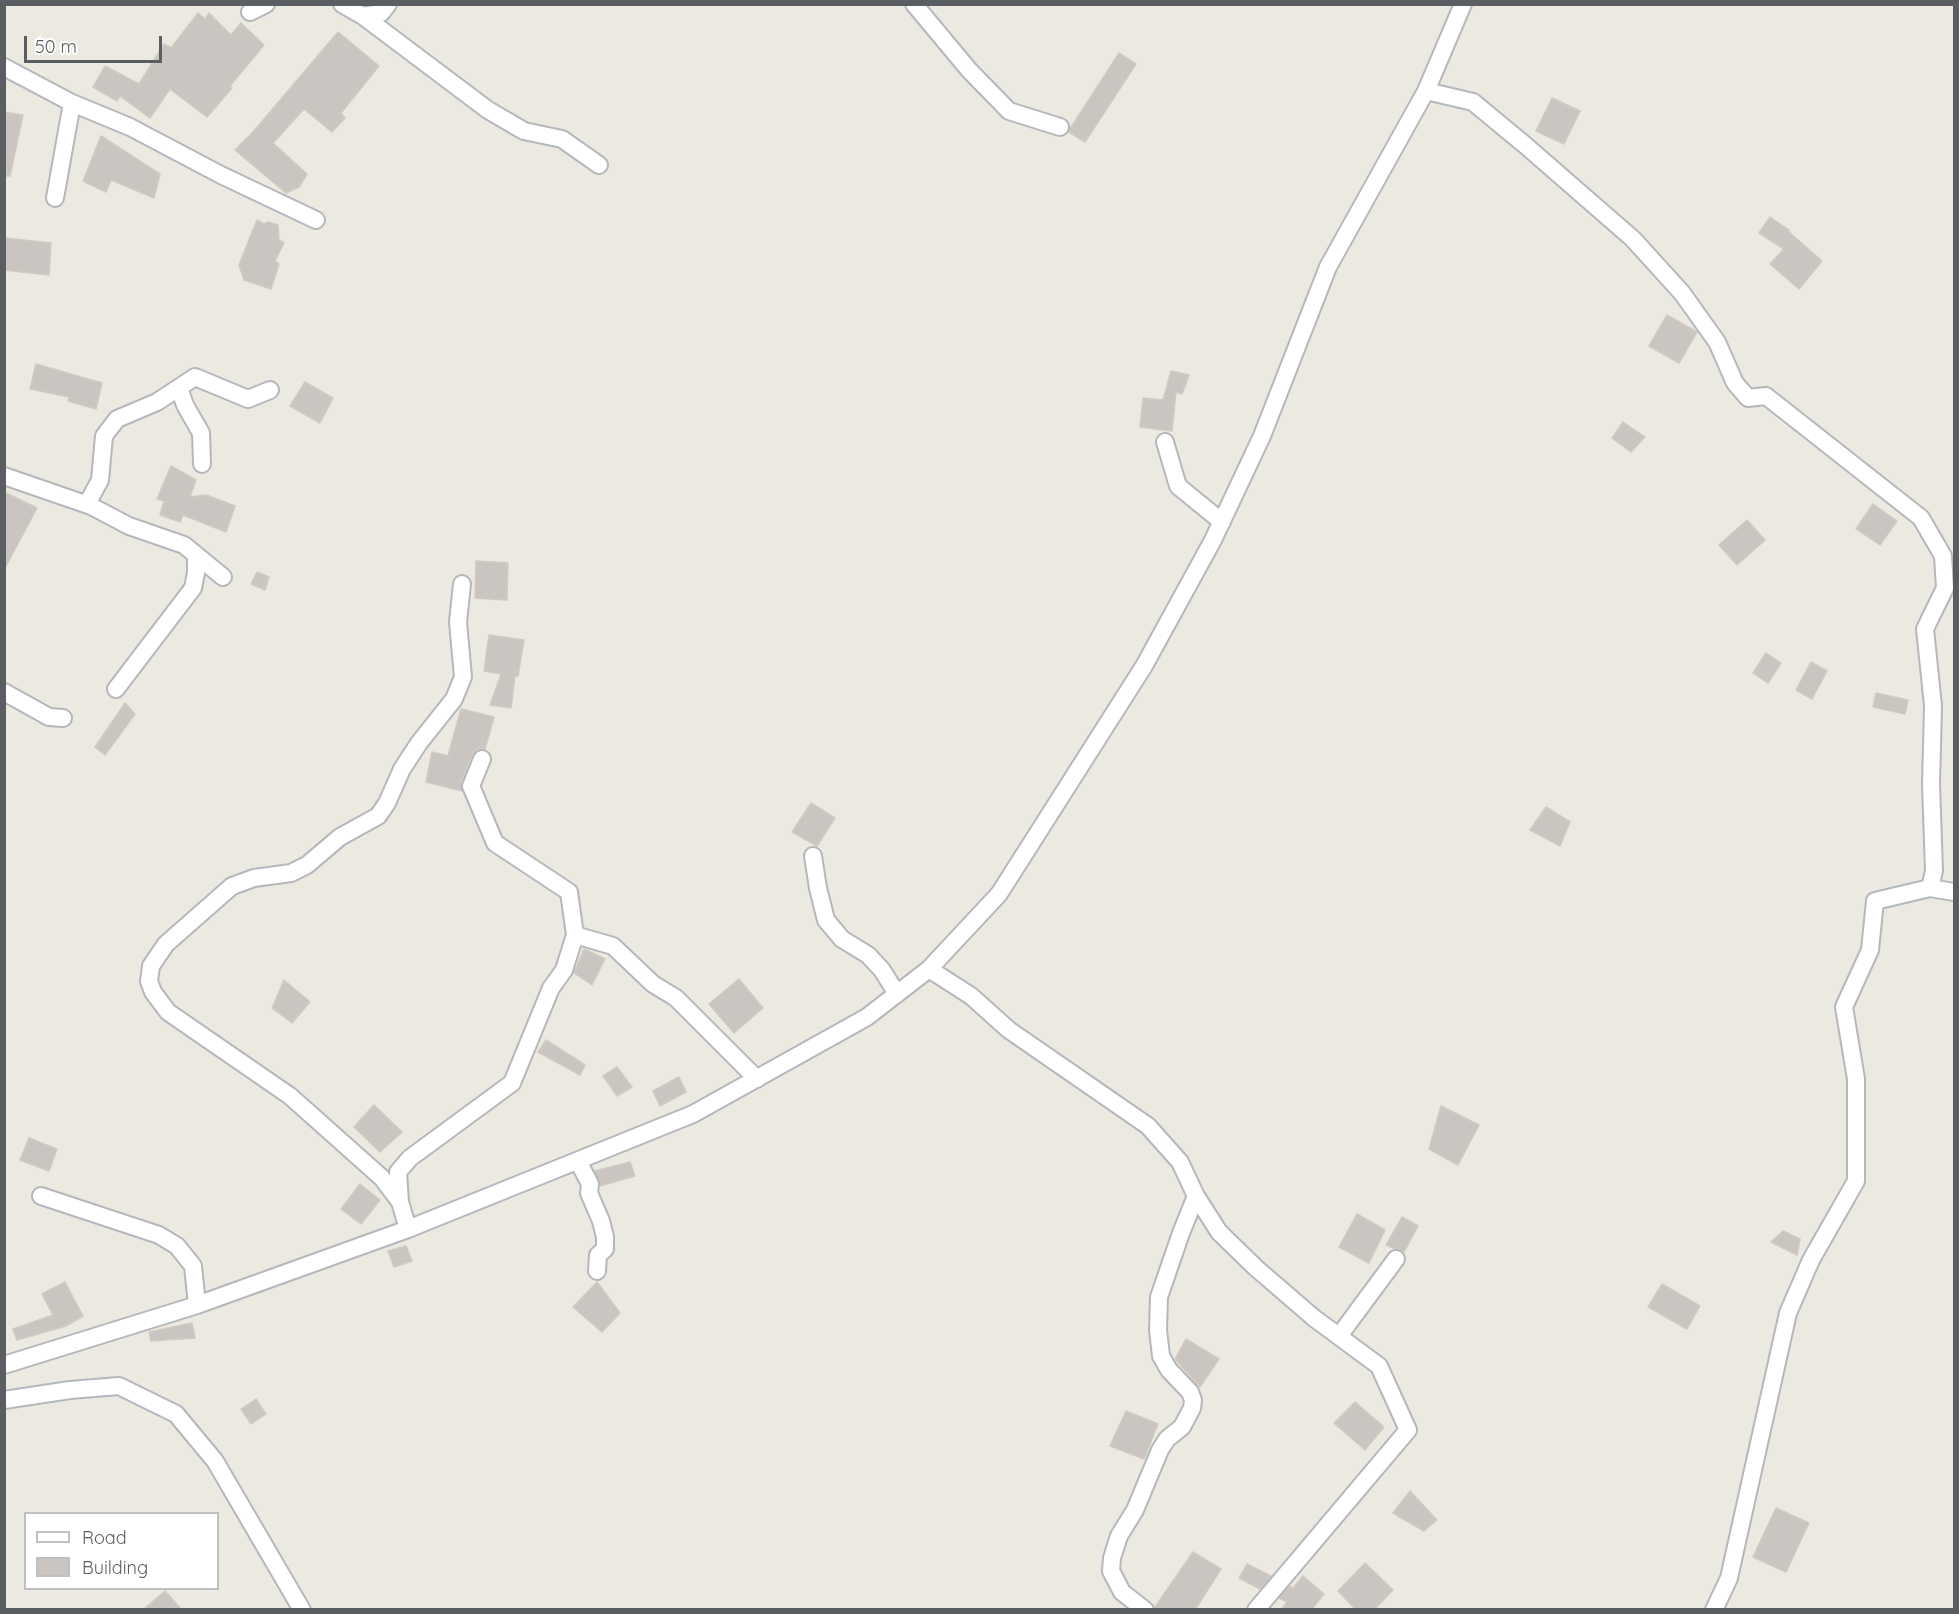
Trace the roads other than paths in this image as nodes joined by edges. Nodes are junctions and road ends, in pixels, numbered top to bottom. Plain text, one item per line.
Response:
1 (266, 4) edge
2 (342, 4) edge
3 (388, 4) edge
4 (914, 4) edge
5 (1463, 4) edge
6 (250, 12) dead end
7 (363, 16) junction
8 (4, 67) edge
9 (1426, 91) junction
10 (72, 103) junction
11 (1060, 127) dead end
12 (598, 165) dead end
13 (55, 198) dead end
14 (316, 220) dead end
15 (179, 387) junction
16 (270, 390) dead end
17 (1165, 442) dead end
18 (202, 464) dead end
19 (4, 476) edge
20 (87, 504) junction
21 (1222, 522) junction
22 (196, 556) junction
23 (223, 577) dead end
24 (462, 584) dead end
25 (117, 689) dead end
26 (4, 692) edge
27 (63, 718) dead end
28 (482, 759) dead end
29 (813, 856) dead end
30 (1930, 888) junction
31 (1954, 892) edge
32 (574, 935) junction
33 (929, 969) junction
34 (897, 994) junction
35 (757, 1079) junction
36 (578, 1161) junction
37 (41, 1196) dead end
38 (1196, 1196) junction
39 (400, 1202) junction
40 (408, 1229) junction
41 (1396, 1259) dead end
42 (597, 1271) dead end
43 (197, 1305) junction
44 (1339, 1336) junction
45 (4, 1365) edge
46 (4, 1400) edge
47 (302, 1610) edge
48 (1145, 1610) edge
49 (1256, 1610) edge
50 (1714, 1610) edge

1 - 6 street
2 - 7 street
3 - 7 street
4 - 11 street
5 - 9 street
7 - 12 street
8 - 10 street
9 - 21 street
9 - 30 street
10 - 13 street
10 - 14 street
15 - 16 street
15 - 18 street
15 - 20 street
17 - 21 street
19 - 20 street
20 - 22 street
21 - 33 street
22 - 23 street
22 - 25 street
24 - 39 street
26 - 27 street
28 - 32 street
29 - 34 street
30 - 31 street
30 - 50 street
32 - 35 street
32 - 39 street
33 - 34 street
33 - 38 street
34 - 35 street
35 - 36 street
36 - 40 street
36 - 42 street
37 - 43 street
38 - 44 street
38 - 48 street
39 - 40 street
40 - 43 street
41 - 44 street
43 - 45 street
44 - 49 street
46 - 47 street

